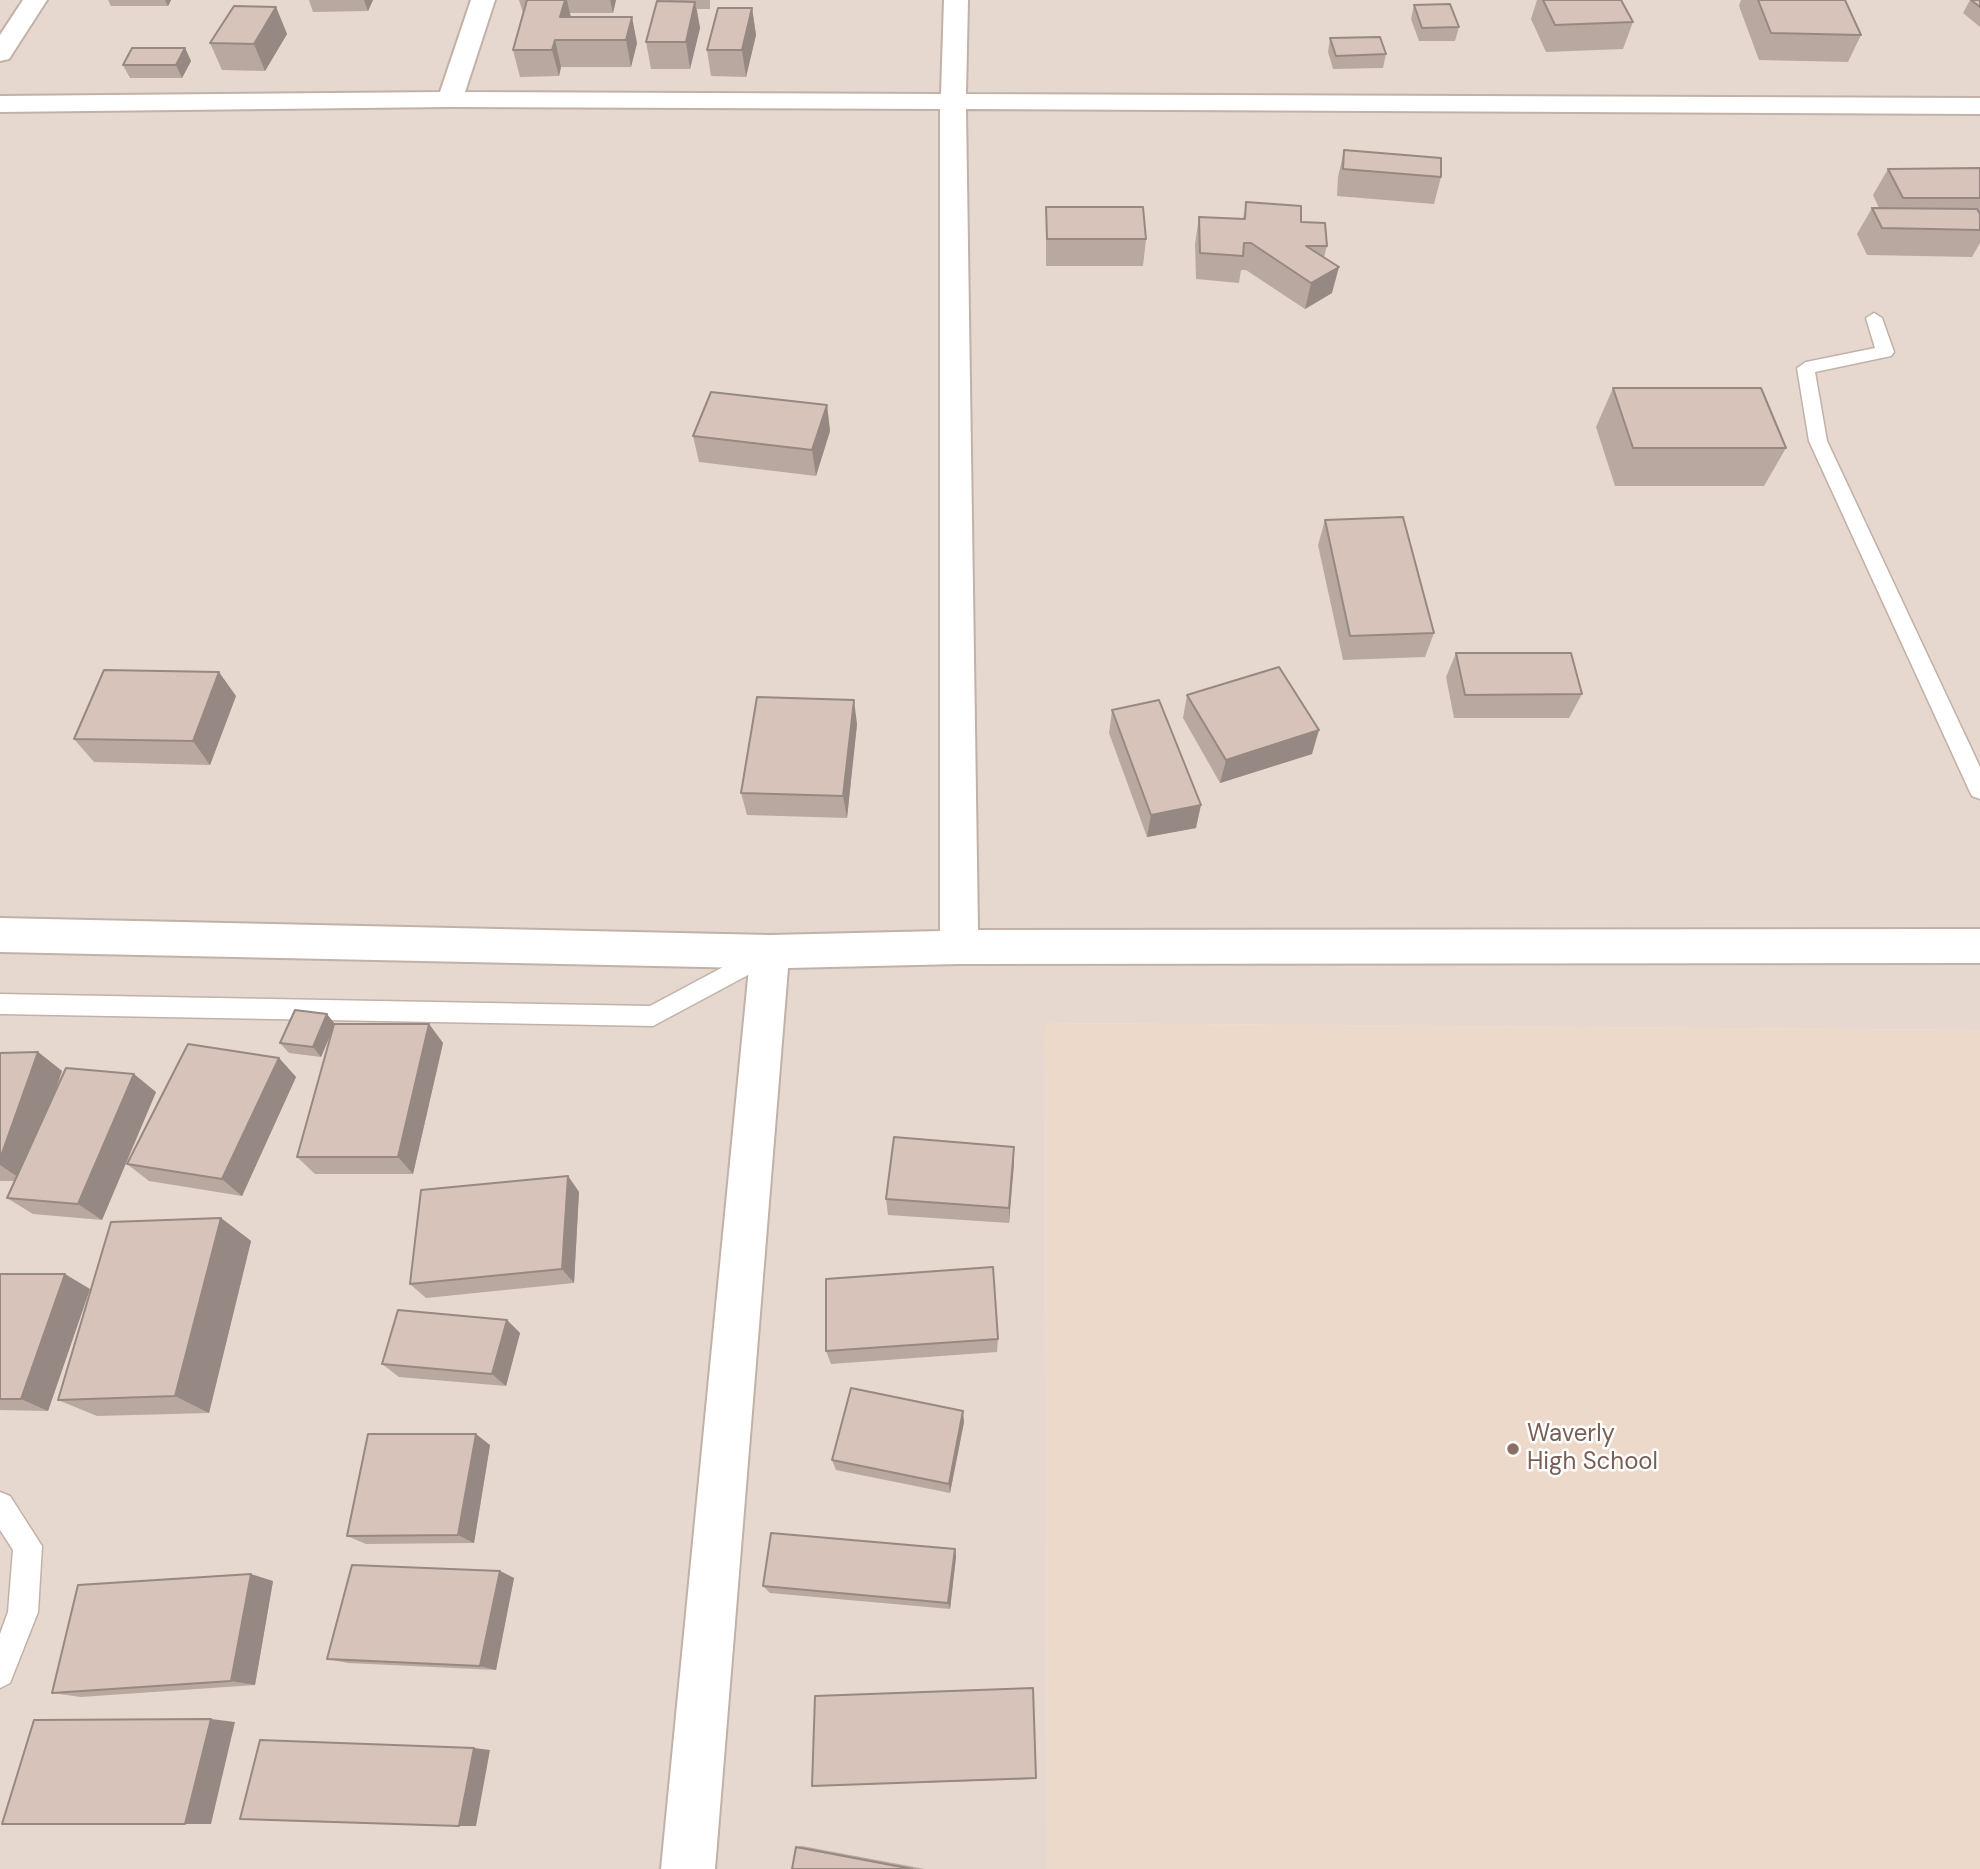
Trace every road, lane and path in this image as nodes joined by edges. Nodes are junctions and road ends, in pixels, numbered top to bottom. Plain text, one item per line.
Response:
1 (35, 0) edge
2 (483, 0) edge
3 (956, 0) edge
4 (0, 54) edge
5 (450, 99) junction
6 (0, 104) edge
7 (953, 104) junction
8 (1980, 106) edge
9 (1874, 318) dead end
10 (1980, 790) edge
11 (0, 935) edge
12 (1980, 946) edge
13 (959, 947) junction
14 (770, 952) junction
15 (0, 1004) edge
16 (0, 1506) edge
17 (0, 1673) edge
18 (688, 1869) edge

1 - 4 street
2 - 5 street
3 - 7 street
5 - 6 street
5 - 7 street
7 - 8 street
7 - 13 street
9 - 10 lane
11 - 14 street
12 - 13 street
13 - 14 street
14 - 15 lane
14 - 18 street
16 - 17 lane

